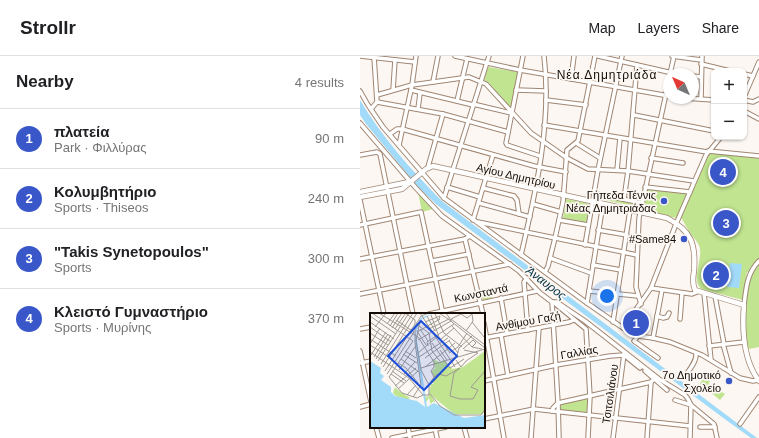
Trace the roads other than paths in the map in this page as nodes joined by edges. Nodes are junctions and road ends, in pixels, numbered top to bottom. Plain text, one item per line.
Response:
1 (360, 56) edge
2 (416, 56) edge
3 (438, 56) edge
4 (455, 56) edge
5 (489, 56) edge
6 (523, 56) edge
7 (544, 56) edge
8 (574, 56) edge
9 (597, 56) edge
10 (622, 56) edge
11 (673, 56) edge
12 (374, 57) junction
13 (467, 59) junction
14 (395, 60) junction
15 (701, 60) edge
16 (620, 61) junction
17 (415, 62) junction
18 (759, 62) edge
19 (486, 63) junction
20 (637, 65) junction
21 (672, 68) edge
22 (722, 68) edge
23 (520, 70) junction
24 (663, 72) edge
25 (546, 74) junction
26 (747, 75) edge
27 (753, 76) junction
28 (463, 77) junction
29 (701, 77) joint
30 (571, 79) junction
31 (481, 81) junction
32 (433, 82) junction
33 (590, 82) junction
34 (412, 85) junction
35 (616, 87) junction
36 (393, 90) junction
37 (411, 90) junction
38 (516, 90) junction
39 (636, 90) junction
40 (360, 91) edge
41 (546, 91) junction
42 (747, 91) edge
43 (420, 92) junction
44 (377, 95) junction
45 (663, 95) edge
46 (701, 99) joint
47 (759, 99) edge
48 (546, 100) junction
49 (711, 100) edge
50 (747, 100) edge
51 (377, 102) junction
52 (457, 102) junction
53 (665, 104) edge
54 (473, 105) junction
55 (586, 105) junction
56 (407, 108) junction
57 (371, 109) junction
58 (418, 109) junction
59 (512, 113) junction
60 (747, 113) edge
61 (443, 114) junction
62 (634, 115) junction
63 (759, 119) edge
64 (660, 120) junction
65 (468, 121) junction
66 (360, 123) edge
67 (544, 125) junction
68 (402, 129) junction
69 (711, 130) edge
70 (581, 131) junction
71 (508, 132) junction
72 (390, 134) junction
73 (606, 135) junction
74 (437, 138) junction
75 (620, 138) junction
76 (632, 140) junction
77 (718, 140) edge
78 (542, 141) junction
79 (576, 142) junction
80 (655, 144) junction
81 (399, 145) junction
82 (461, 145) junction
83 (707, 152) junction
84 (360, 155) edge
85 (493, 155) junction
86 (540, 156) junction
87 (759, 156) edge
88 (566, 158) junction
89 (600, 158) junction
90 (651, 158) junction
91 (684, 164) dead end
92 (428, 167) junction
93 (539, 167) junction
94 (453, 170) junction
95 (598, 170) junction
96 (617, 170) junction
97 (628, 171) junction
98 (422, 172) junction
99 (566, 172) junction
100 (648, 174) junction
101 (486, 178) junction
102 (411, 181) junction
103 (694, 181) junction
104 (645, 186) junction
105 (447, 187) junction
106 (483, 188) junction
107 (387, 189) junction
108 (536, 190) junction
109 (360, 192) edge
110 (690, 192) junction
111 (593, 193) junction
112 (564, 196) junction
113 (360, 197) edge
114 (480, 197) junction
115 (444, 198) junction
116 (624, 199) junction
117 (360, 200) edge
118 (592, 202) junction
119 (479, 203) junction
120 (642, 203) junction
121 (533, 204) junction
122 (603, 204) junction
123 (630, 210) junction
124 (561, 212) junction
125 (640, 212) junction
126 (519, 214) junction
127 (530, 217) junction
128 (392, 218) junction
129 (559, 220) junction
130 (475, 221) junction
131 (360, 224) edge
132 (365, 224) junction
133 (676, 224) junction
134 (588, 225) junction
135 (598, 230) junction
136 (527, 232) junction
137 (468, 235) junction
138 (626, 235) junction
139 (555, 238) junction
140 (465, 239) junction
141 (585, 244) junction
142 (429, 246) junction
143 (596, 247) junction
144 (400, 251) junction
145 (624, 253) junction
146 (469, 254) junction
147 (522, 255) junction
148 (637, 255) junction
149 (372, 256) junction
150 (550, 258) junction
151 (360, 259) edge
152 (432, 261) junction
153 (759, 261) edge
154 (510, 264) junction
155 (593, 265) junction
156 (621, 270) junction
157 (473, 271) junction
158 (545, 272) junction
159 (591, 274) junction
160 (436, 278) junction
161 (527, 278) junction
162 (407, 284) junction
163 (651, 288) junction
164 (379, 290) junction
165 (662, 290) junction
166 (537, 291) junction
167 (589, 291) junction
168 (697, 292) junction
169 (525, 293) junction
170 (682, 293) junction
171 (360, 294) edge
172 (618, 294) junction
173 (704, 294) junction
174 (638, 296) junction
175 (715, 296) junction
176 (501, 298) junction
177 (552, 302) junction
178 (481, 303) junction
179 (587, 303) junction
180 (641, 304) junction
181 (744, 304) junction
182 (636, 311) junction
183 (443, 312) edge
184 (384, 313) edge
185 (413, 313) edge
186 (482, 313) edge
187 (669, 313) dead end
188 (657, 316) junction
189 (680, 319) dead end
190 (574, 320) junction
191 (613, 322) junction
192 (553, 325) junction
193 (370, 327) edge
194 (539, 328) junction
195 (623, 328) junction
196 (360, 329) edge
197 (528, 330) junction
198 (507, 334) junction
199 (501, 335) junction
200 (638, 336) junction
201 (485, 338) edge
202 (653, 338) junction
203 (744, 342) junction
204 (724, 344) junction
205 (709, 346) junction
206 (360, 351) edge
207 (696, 352) junction
208 (624, 354) junction
209 (658, 358) dead end
210 (588, 359) junction
211 (710, 360) junction
212 (361, 363) edge
213 (556, 365) junction
214 (536, 369) junction
215 (731, 373) junction
216 (508, 376) junction
217 (685, 376) dead end
218 (493, 379) junction
219 (485, 381) edge
220 (652, 381) junction
221 (758, 381) edge
222 (620, 390) junction
223 (667, 390) dead end
224 (590, 396) junction
225 (759, 397) edge
226 (370, 399) edge
227 (675, 400) dead end
228 (370, 403) edge
229 (558, 403) junction
230 (690, 405) junction
231 (360, 407) edge
232 (534, 409) junction
233 (552, 411) junction
234 (559, 412) junction
235 (590, 415) junction
236 (500, 416) junction
237 (616, 418) junction
238 (485, 419) edge
239 (648, 422) junction
240 (740, 424) dead end
241 (690, 426) junction
242 (715, 426) junction
243 (700, 427) dead end
244 (376, 428) edge
245 (435, 428) edge
246 (464, 428) edge
247 (410, 436) edge
248 (379, 438) edge
249 (392, 438) edge
250 (437, 438) edge
251 (466, 438) edge
252 (504, 438) edge
253 (532, 438) edge
254 (559, 438) edge
255 (588, 438) edge
256 (613, 438) edge
257 (647, 438) edge
258 (690, 438) edge
259 (717, 438) edge

1 - 12 street
2 - 17 street
3 - 32 street
4 - 13 street
5 - 19 street
6 - 23 street
7 - 25 street
8 - 30 street
9 - 16 street
9 - 33 street
10 - 16 street
11 - 15 street
11 - 21 street
12 - 14 street
12 - 44 street
13 - 19 street
13 - 28 street
14 - 17 street
14 - 36 street
15 - 22 street
15 - 29 street
16 - 20 street
16 - 35 street
17 - 34 street
18 - 27 street
19 - 23 street
19 - 31 street
20 - 24 street
20 - 39 street
23 - 25 street
23 - 38 street
25 - 30 street
25 - 41 street
26 - 27 street
27 - 42 street
28 - 31 street
28 - 32 street
28 - 52 street
29 - 46 street
30 - 33 street
31 - 54 street
31 - 59 street
32 - 34 street
33 - 35 street
33 - 55 street
34 - 36 street
34 - 37 street
35 - 39 street
35 - 73 street
36 - 44 street
37 - 43 street
37 - 56 street
38 - 41 street
38 - 59 street
39 - 45 street
39 - 62 street
40 - 57 street
41 - 48 street
43 - 52 street
43 - 58 street
44 - 51 street
46 - 49 street
47 - 50 street
48 - 55 street
48 - 67 street
51 - 56 street
51 - 57 street
52 - 54 street
53 - 64 street
54 - 59 street
54 - 65 street
55 - 70 street
56 - 58 street
56 - 68 street
57 - 72 street
58 - 61 street
59 - 71 street
59 - 78 street
60 - 63 street
61 - 65 street
61 - 74 street
62 - 64 street
62 - 76 street
64 - 69 street
64 - 80 street
65 - 71 street
65 - 82 street
66 - 102 street
67 - 70 street
67 - 78 street
68 - 72 street
68 - 74 street
68 - 81 street
70 - 73 street
70 - 79 street
71 - 86 street
72 - 81 street
73 - 75 street
73 - 89 street
74 - 82 street
74 - 92 street
75 - 76 street
75 - 96 street
76 - 80 street
76 - 97 street
77 - 83 street
78 - 86 street
78 - 88 street
79 - 88 street
79 - 89 street
80 - 83 street
80 - 90 street
81 - 98 street
82 - 85 street
82 - 94 street
83 - 87 street
83 - 103 street
84 - 107 street
85 - 93 street
85 - 101 street
86 - 93 street
88 - 95 street
88 - 99 street
89 - 95 street
90 - 91 street
90 - 100 street
92 - 94 main road, Αγίου Δημητρίου
92 - 98 main road
93 - 99 street
93 - 108 street
94 - 101 main road, Αγίου Δημητρίου
94 - 105 street
95 - 96 street
95 - 111 street
96 - 97 street
97 - 100 street
97 - 116 street
98 - 102 main road
98 - 115 street
99 - 112 street
100 - 103 street
100 - 104 street
101 - 106 street
101 - 108 main road, Αγίου Δημητρίου
102 - 107 main road
102 - 137 street
103 - 110 street
104 - 110 street
104 - 120 street
105 - 114 street
105 - 115 street
106 - 114 street
106 - 126 street
107 - 109 main road
107 - 113 main road
107 - 128 street
108 - 112 main road, Αγίου Δημητρίου
108 - 121 street
110 - 133 street
111 - 116 street
111 - 118 street
112 - 118 main road, Αγίου Δημητρίου
112 - 124 street
114 - 119 street
115 - 130 street
116 - 120 street
117 - 132 street
118 - 122 main road, Αγίου Δημητρίου
118 - 134 street
119 - 126 street
119 - 130 street
120 - 125 street
121 - 124 street
121 - 127 street
122 - 123 main road, Αγίου Δημητρίου
122 - 135 street
123 - 125 main road, Αγίου Δημητρίου
123 - 138 street
124 - 129 street
125 - 133 main road, Αγίου Δημητρίου
125 - 148 street
126 - 127 street
127 - 136 street
128 - 132 street
128 - 142 street
128 - 144 street
129 - 134 street
129 - 139 street
130 - 136 street
130 - 147 street
131 - 132 street
132 - 149 street
133 - 163 street
133 - 168 main road
134 - 141 street
135 - 138 street
135 - 143 street
136 - 139 street
136 - 147 street
137 - 140 street
137 - 154 street
138 - 145 street
139 - 141 street
139 - 150 street
140 - 142 street
140 - 146 street
141 - 143 street
142 - 144 street
142 - 152 street
143 - 145 street
143 - 155 street
144 - 149 street
144 - 162 street
145 - 148 street
145 - 156 street
146 - 152 street
146 - 157 street
147 - 158 street
148 - 174 street
149 - 151 street
149 - 164 street
150 - 158 street
150 - 159 street
152 - 160 street
153 - 181 street
154 - 157 street
154 - 161 street
155 - 156 street
155 - 159 street
156 - 172 street
157 - 160 street
157 - 178 street
158 - 179 street
159 - 167 street
160 - 162 street
160 - 183 street
161 - 166 street
161 - 169 street
162 - 164 street
162 - 185 street
163 - 165 street
163 - 180 street
164 - 171 street
164 - 184 street
165 - 170 street
165 - 188 street
166 - 169 street, Κωνσταντά
166 - 177 street
167 - 172 street
167 - 179 street
168 - 170 street
168 - 173 main road
169 - 176 street, Κωνσταντά
169 - 197 street
170 - 189 street
172 - 174 street
172 - 191 street
173 - 175 main road
173 - 205 street
174 - 180 street
175 - 181 main road
175 - 204 street
176 - 178 street, Κωνσταντά
176 - 198 street
177 - 190 street
177 - 192 street
177 - 208 street
178 - 183 street, Κωνσταντά
178 - 186 street
179 - 191 street
180 - 182 street
181 - 203 main road
182 - 195 street
182 - 200 street
187 - 188 street
188 - 202 street
190 - 192 street, Ανθίμου Γαζή
190 - 210 street
191 - 195 street
192 - 194 street, Ανθίμου Γαζή
192 - 213 street
193 - 196 street
194 - 197 street, Ανθίμου Γαζή
194 - 214 street
195 - 200 street
197 - 198 street, Ανθίμου Γαζή
198 - 199 street, Ανθίμου Γαζή
199 - 201 street, Ανθίμου Γαζή
199 - 216 street
200 - 202 street
200 - 209 street
201 - 218 street
202 - 207 street
203 - 204 street
203 - 221 main road
204 - 205 street
204 - 215 street
205 - 211 street
206 - 212 street
207 - 211 street
207 - 217 street
208 - 210 street, Γαλλίας
208 - 220 street
208 - 222 street, Τσιτσιλιάνου
208 - 230 street
210 - 213 street, Γαλλίας
210 - 224 street
211 - 215 street
212 - 226 street
213 - 214 street, Γαλλίας
213 - 229 street
214 - 216 street, Γαλλίας
214 - 232 street
215 - 221 street
216 - 218 street, Γαλλίας
218 - 219 street, Γαλλίας
218 - 236 street
220 - 222 street
220 - 223 street
220 - 239 street
222 - 224 street
222 - 237 street, Τσιτσιλιάνου
224 - 229 street
224 - 235 street
225 - 240 street
227 - 230 street
228 - 231 street
229 - 233 street
229 - 234 street
230 - 241 street
230 - 242 street
232 - 233 street
232 - 236 street
232 - 253 street
233 - 234 street
234 - 235 street
234 - 254 street
235 - 237 street
235 - 255 street
236 - 238 street
236 - 252 street
237 - 239 street
237 - 256 street, Τσιτσιλιάνου
239 - 241 street
239 - 257 street
241 - 258 street
242 - 243 street
242 - 259 street
244 - 248 street
245 - 247 street
245 - 250 street
246 - 251 street
247 - 249 street

